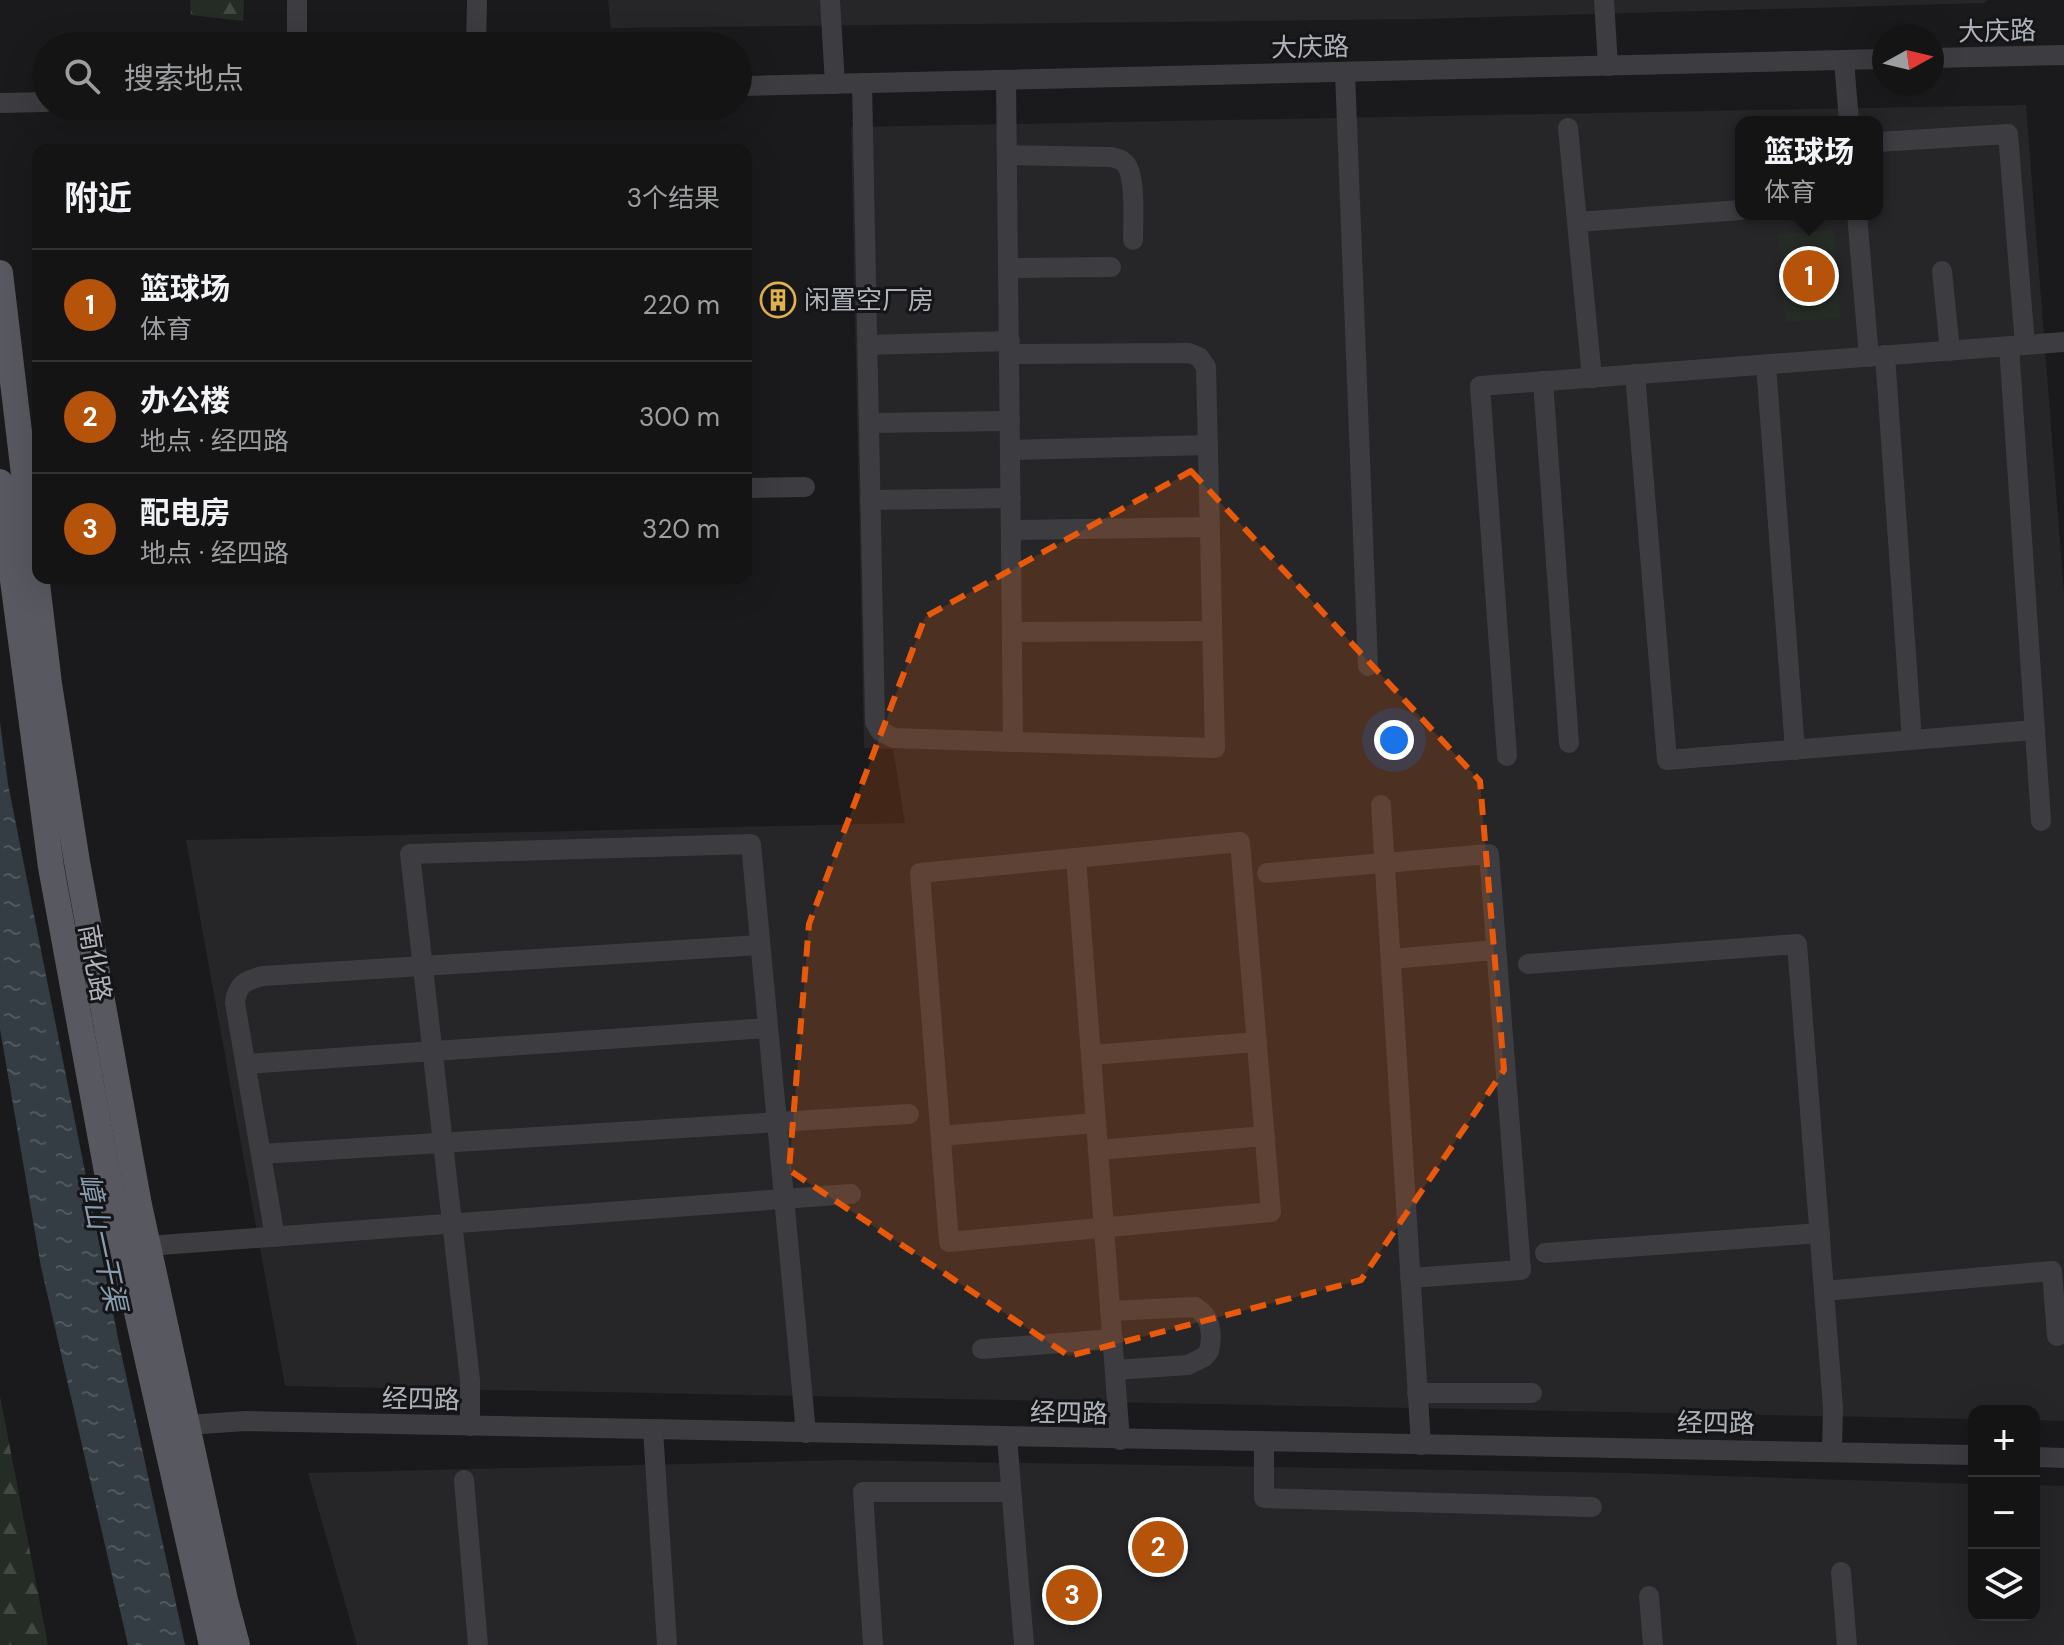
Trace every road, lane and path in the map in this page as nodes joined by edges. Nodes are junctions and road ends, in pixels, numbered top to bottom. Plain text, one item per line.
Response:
1 (297, 0) edge
2 (477, 0) edge
3 (830, 0) edge
4 (1604, 0) edge
5 (297, 32) edge
6 (476, 32) edge
7 (2064, 55) edge
8 (1944, 58) edge
9 (1872, 59) edge
10 (1844, 60) junction
11 (1608, 66) junction
12 (1345, 72) junction
13 (1006, 80) junction
14 (862, 83) junction
15 (835, 84) junction
16 (752, 86) edge
17 (32, 102) edge
18 (0, 103) edge
19 (1849, 116) edge
20 (1568, 128) dead end
21 (1883, 142) edge
22 (1007, 155) junction
23 (1735, 210) edge
24 (1858, 220) edge
25 (1577, 222) junction
26 (1133, 240) dead end
27 (1111, 267) dead end
28 (1009, 268) junction
29 (1942, 271) dead end
30 (0, 273) edge
31 (2064, 342) edge
32 (867, 345) junction
33 (2017, 345) junction
34 (1010, 348) junction
35 (1950, 351) junction
36 (1877, 356) junction
37 (1766, 365) junction
38 (1635, 374) junction
39 (1592, 378) junction
40 (1543, 381) junction
41 (1010, 421) junction
42 (869, 423) junction
43 (1208, 445) junction
44 (1011, 450) junction
45 (0, 482) edge
46 (805, 487) dead end
47 (752, 488) edge
48 (1011, 498) junction
49 (870, 500) junction
50 (24, 520) edge
51 (1210, 527) junction
52 (1011, 530) junction
53 (1212, 631) junction
54 (1012, 632) junction
55 (1368, 666) dead end
56 (2035, 730) junction
57 (1912, 740) junction
58 (1013, 742) junction
59 (1569, 743) dead end
60 (1795, 750) junction
61 (1507, 756) dead end
62 (1381, 805) dead end
63 (2041, 821) dead end
64 (1076, 858) junction
65 (1385, 863) junction
66 (1267, 873) dead end
67 (760, 945) junction
68 (1496, 950) junction
69 (1391, 959) junction
70 (1528, 964) dead end
71 (423, 966) junction
72 (768, 1028) junction
73 (1257, 1042) junction
74 (432, 1051) junction
75 (1091, 1055) junction
76 (246, 1064) junction
77 (909, 1114) dead end
78 (777, 1122) junction
79 (1096, 1123) junction
80 (941, 1136) junction
81 (1265, 1136) junction
82 (443, 1143) junction
83 (1098, 1150) junction
84 (261, 1154) junction
85 (851, 1194) dead end
86 (784, 1199) junction
87 (452, 1224) junction
88 (1104, 1227) junction
89 (1820, 1233) junction
90 (275, 1237) junction
91 (135, 1247) junction
92 (1545, 1253) dead end
93 (1410, 1278) junction
94 (1824, 1291) junction
95 (1110, 1311) junction
96 (2057, 1336) dead end
97 (1113, 1339) junction
98 (982, 1349) dead end
99 (1115, 1370) junction
100 (1417, 1393) junction
101 (1532, 1393) dead end
102 (175, 1426) junction
103 (470, 1426) junction
104 (653, 1430) junction
105 (806, 1433) junction
106 (1007, 1437) junction
107 (1120, 1440) junction
108 (1264, 1442) junction
109 (1421, 1445) junction
110 (1832, 1451) junction
111 (1968, 1455) edge
112 (2040, 1457) edge
113 (2064, 1458) edge
114 (464, 1480) dead end
115 (1011, 1492) junction
116 (1592, 1507) dead end
117 (1841, 1572) dead end
118 (1649, 1596) dead end
119 (212, 1645) edge
120 (237, 1645) edge
121 (478, 1645) edge
122 (667, 1645) edge
123 (873, 1645) edge
124 (1024, 1645) edge
125 (1653, 1645) edge
126 (1847, 1645) edge

1 - 5 street
2 - 6 street
3 - 15 street
4 - 11 street
7 - 8 street, 大庆路
9 - 10 street, 大庆路
10 - 11 street, 大庆路
10 - 19 street
11 - 12 street, 大庆路
12 - 13 street, 大庆路
12 - 55 street
13 - 14 street, 大庆路
13 - 22 street
14 - 15 street, 大庆路
14 - 32 street
15 - 16 street, 大庆路
17 - 18 street
20 - 25 street
21 - 33 street
22 - 26 street
22 - 28 street
23 - 25 street
24 - 36 street
25 - 39 street
27 - 28 street
28 - 34 street
29 - 35 street
30 - 50 main road, 南化路
31 - 33 street
32 - 34 street
32 - 42 street
33 - 35 street
33 - 56 street
34 - 41 street
34 - 43 street
35 - 36 street
36 - 37 street
36 - 57 street
37 - 38 street
37 - 60 street
38 - 39 street
38 - 60 street
39 - 40 street
40 - 59 street
40 - 61 street
41 - 42 street
41 - 44 street
42 - 49 street
43 - 44 street
43 - 51 street
44 - 48 street
45 - 50 main road, 南化路
46 - 47 street
48 - 49 street
48 - 52 street
49 - 58 street
50 - 91 main road, 南化路
51 - 52 street
51 - 53 street
52 - 54 street
53 - 54 street
53 - 58 street
54 - 58 street
56 - 57 street
56 - 63 street
57 - 60 street
62 - 65 street
64 - 73 street
64 - 75 street
64 - 80 street
65 - 66 street
65 - 68 street
65 - 69 street
67 - 71 street
67 - 71 street
67 - 72 street
68 - 69 street
68 - 93 street
69 - 93 street
70 - 89 street
71 - 74 street
71 - 76 street
72 - 74 street
72 - 78 street
73 - 75 street
73 - 81 street
74 - 76 street
74 - 82 street
75 - 79 street
76 - 84 street
77 - 78 street
78 - 82 street
78 - 86 street
79 - 80 street
79 - 83 street
80 - 88 street
81 - 83 street
81 - 88 street
82 - 84 street
82 - 87 street
83 - 88 street
84 - 90 street
85 - 86 street
86 - 87 street
86 - 105 street
87 - 90 street
87 - 103 street
88 - 95 street
89 - 92 street
89 - 94 street
90 - 91 street
91 - 102 main road, 南化路
93 - 100 street
94 - 96 street
94 - 110 street
95 - 97 street
95 - 99 street
97 - 98 street
97 - 99 street
99 - 107 street
100 - 101 street
100 - 109 street
102 - 103 street, 经四路
102 - 119 main road, 南化路
102 - 120 main road, 南化路
103 - 104 street, 经四路
104 - 105 street, 经四路
104 - 122 street
105 - 106 street, 经四路
106 - 107 street, 经四路
106 - 115 street
107 - 108 street, 经四路
108 - 109 street, 经四路
108 - 116 street
109 - 110 street, 经四路
110 - 111 street, 经四路
112 - 113 street
114 - 121 street
115 - 123 street
115 - 124 street
117 - 126 street
118 - 125 street

